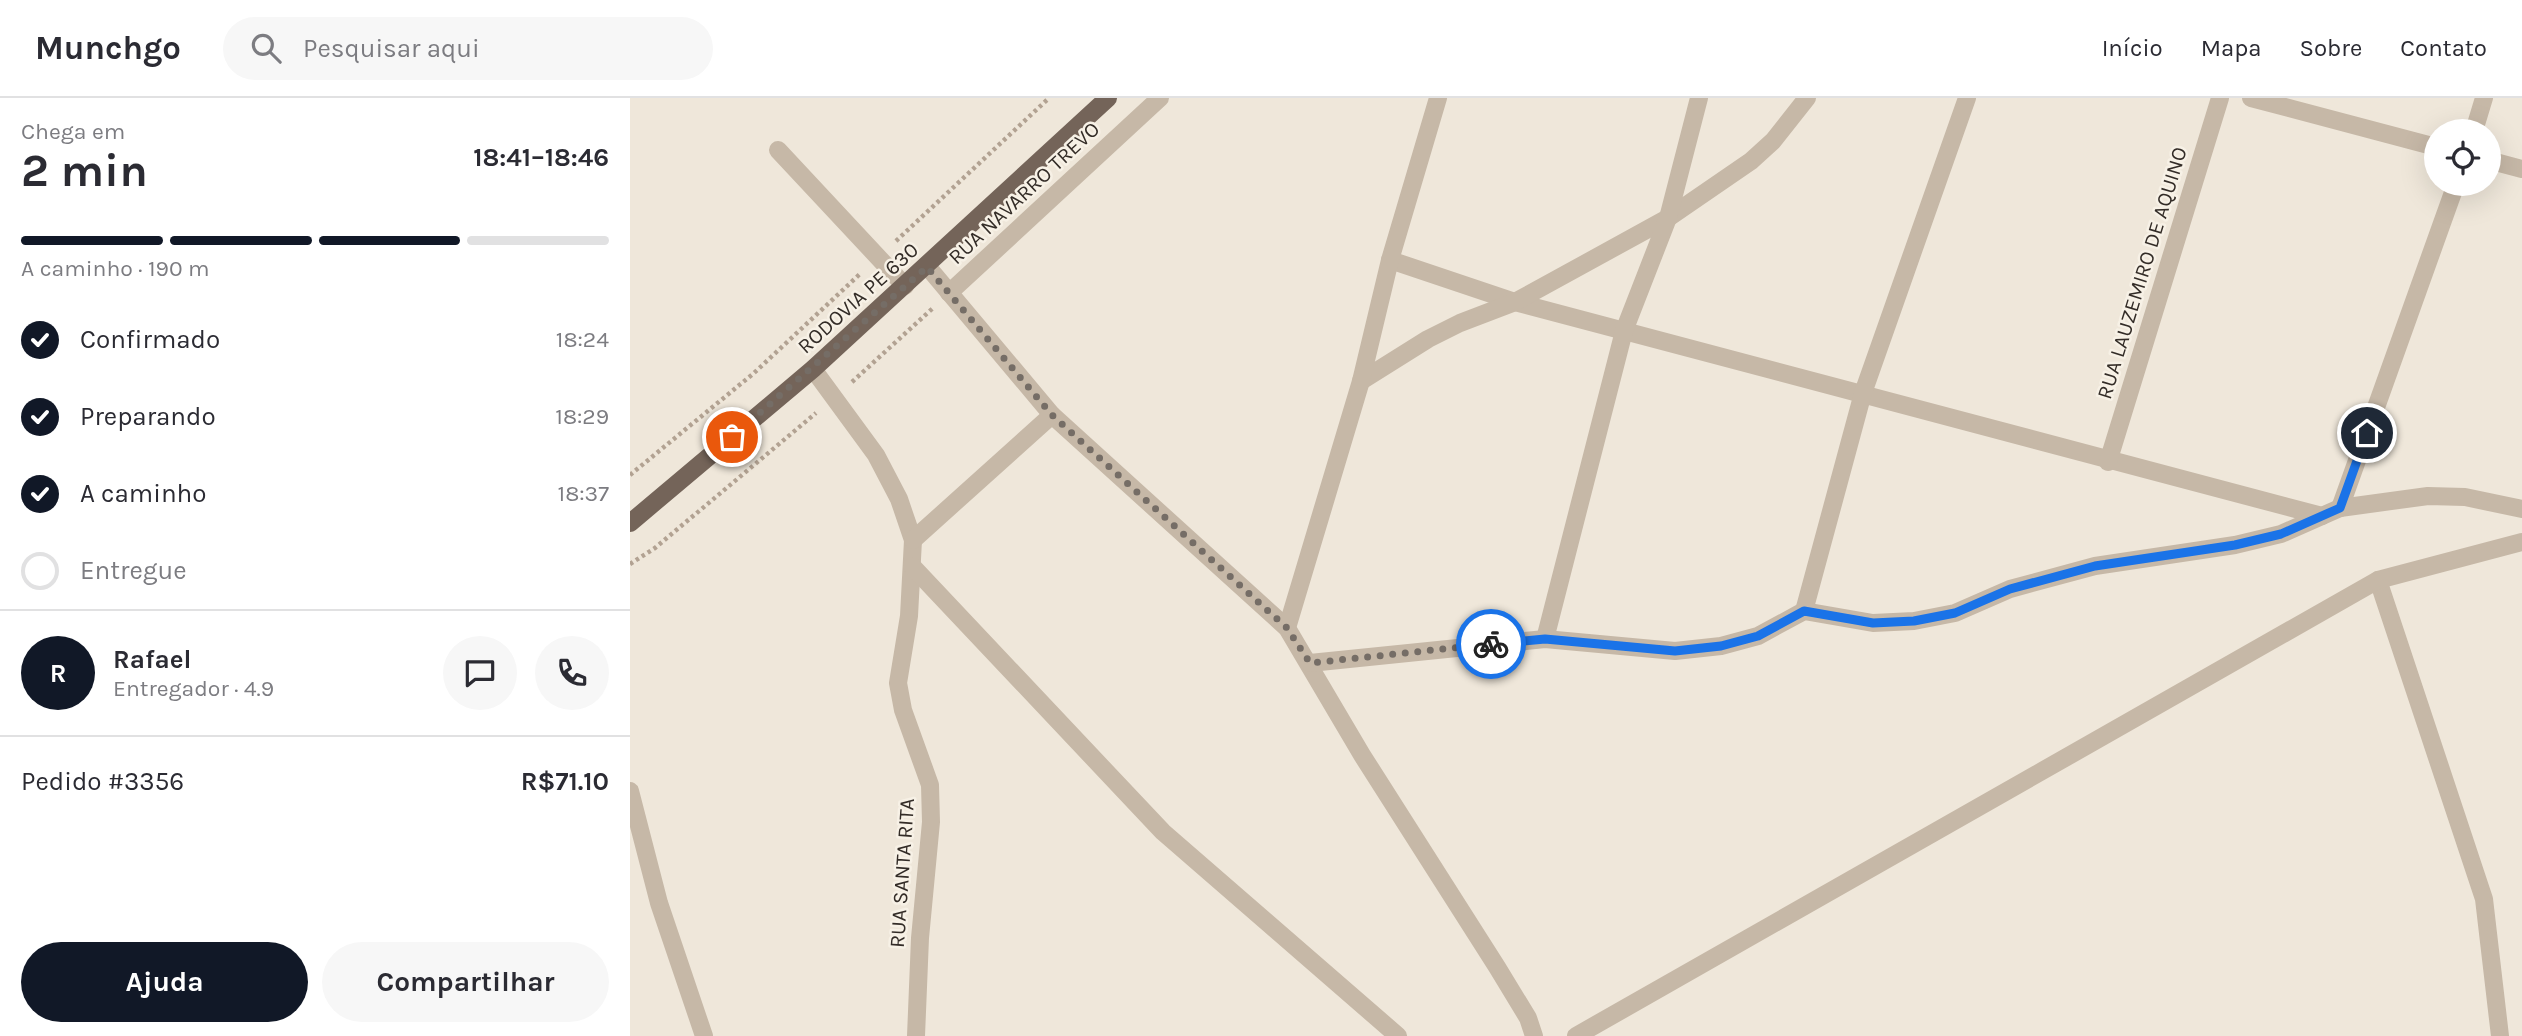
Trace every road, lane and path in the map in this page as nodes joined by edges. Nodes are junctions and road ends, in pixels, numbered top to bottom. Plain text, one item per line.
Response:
1 (1049, 98) edge
2 (1108, 98) edge
3 (1160, 98) edge
4 (1438, 98) edge
5 (1699, 98) edge
6 (1807, 98) edge
7 (1967, 98) edge
8 (2220, 98) edge
9 (2251, 98) edge
10 (2484, 98) edge
11 (2478, 119) edge
12 (2424, 144) edge
13 (778, 150) dead end
14 (2501, 163) edge
15 (2522, 169) edge
16 (2452, 196) edge
17 (1668, 218) junction
18 (878, 258) junction
19 (1390, 260) junction
20 (927, 267) junction
21 (905, 286) junction
22 (949, 293) junction
23 (1516, 302) junction
24 (1624, 331) junction
25 (813, 369) junction
26 (1361, 381) junction
27 (1863, 393) junction
28 (835, 398) junction
29 (1052, 415) junction
30 (2108, 462) junction
31 (630, 475) edge
32 (2340, 508) junction
33 (2522, 509) edge
34 (2322, 516) junction
35 (630, 523) edge
36 (913, 540) junction
37 (2522, 542) edge
38 (630, 564) edge
39 (912, 566) junction
40 (2378, 580) junction
41 (1804, 611) junction
42 (1287, 628) junction
43 (1545, 639) junction
44 (1310, 663) junction
45 (630, 791) edge
46 (704, 1036) edge
47 (916, 1036) edge
48 (1398, 1036) edge
49 (1534, 1036) edge
50 (1576, 1036) edge
51 (2500, 1036) edge

1 - 18 path
2 - 20 main road, RODOVIA PE 630
3 - 22 street, RUA NAVARRO TREVO
4 - 19 street
5 - 17 street
6 - 17 street
7 - 27 street
8 - 30 street, RUA LAUZEMIRO DE AQUINO
9 - 12 street
10 - 11 street
13 - 18 street
14 - 15 street
16 - 32 street
17 - 23 street
17 - 24 street
18 - 21 street
18 - 31 path
19 - 23 street
19 - 26 street
20 - 21 main road, RODOVIA PE 630
20 - 22 street
21 - 25 main road, RODOVIA PE 630
22 - 28 path, RUA NAVARRO TREVO
22 - 29 street
23 - 24 street
23 - 26 street
24 - 27 street
24 - 43 street
25 - 28 street, RUA SANTA RITA
25 - 35 main road, RODOVIA PE 630
26 - 42 street
27 - 30 street
27 - 41 street
28 - 36 street, RUA SANTA RITA
28 - 38 path, RUA NAVARRO TREVO
29 - 36 street
29 - 42 street
30 - 34 street
32 - 33 street
32 - 34 street
34 - 41 street
36 - 39 street, RUA SANTA RITA
37 - 40 street
39 - 47 street, RUA SANTA RITA
39 - 48 street
40 - 50 street
40 - 51 street
41 - 43 street
42 - 44 street
43 - 44 street
44 - 49 street
45 - 46 street

